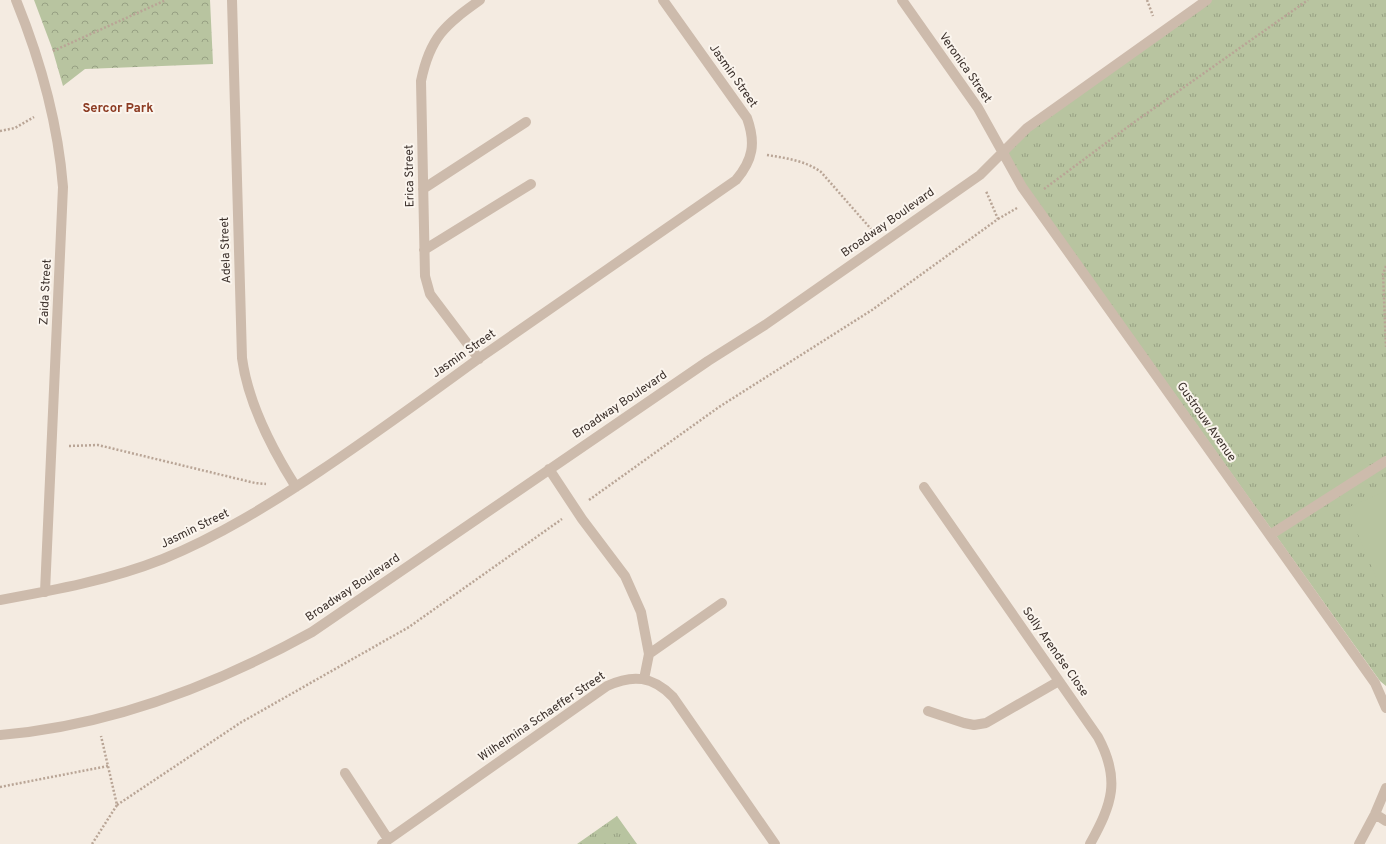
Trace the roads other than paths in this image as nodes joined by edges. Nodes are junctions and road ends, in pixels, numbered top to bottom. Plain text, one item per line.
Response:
1 (16, 0) edge
2 (232, 0) edge
3 (480, 0) edge
4 (663, 0) edge
5 (902, 0) edge
6 (1207, 0) edge
7 (526, 122) dead end
8 (1003, 152) junction
9 (531, 184) dead end
10 (423, 189) junction
11 (424, 250) junction
12 (479, 359) junction
13 (1386, 461) edge
14 (549, 469) junction
15 (296, 487) junction
16 (924, 487) dead end
17 (1270, 535) junction
18 (45, 592) junction
19 (0, 600) edge
20 (722, 603) dead end
21 (649, 654) junction
22 (644, 679) junction
23 (1060, 681) junction
24 (1386, 708) edge
25 (928, 711) dead end
26 (0, 735) edge
27 (345, 773) dead end
28 (1386, 788) edge
29 (1375, 814) junction
30 (1386, 821) edge
31 (385, 842) edge
32 (775, 844) edge
33 (1090, 844) edge
34 (1359, 844) edge

1 - 18 street, Zaida Street
2 - 15 street, Adela Street
3 - 10 street, Erica Street
4 - 12 street, Jasmin Street
5 - 8 street, Veronica Street
6 - 8 street, Broadway Boulevard
7 - 10 street
8 - 14 street, Broadway Boulevard
8 - 17 street, Gustrouw Avenue
9 - 11 street
10 - 11 street, Erica Street
11 - 12 street, Erica Street
12 - 15 street, Jasmin Street
13 - 17 street
14 - 21 street
14 - 26 street, Broadway Boulevard
15 - 18 street, Jasmin Street
16 - 23 street, Solly Arendse Close
17 - 24 street, Gustrouw Avenue
18 - 19 street, Jasmin Street
20 - 21 street
21 - 22 street
22 - 31 street, Wilhelmina Schaeffer Street
22 - 32 street, Wilhelmina Schaeffer Street
23 - 25 street
23 - 33 street, Solly Arendse Close
27 - 31 street
28 - 29 street
29 - 30 street
29 - 34 street

